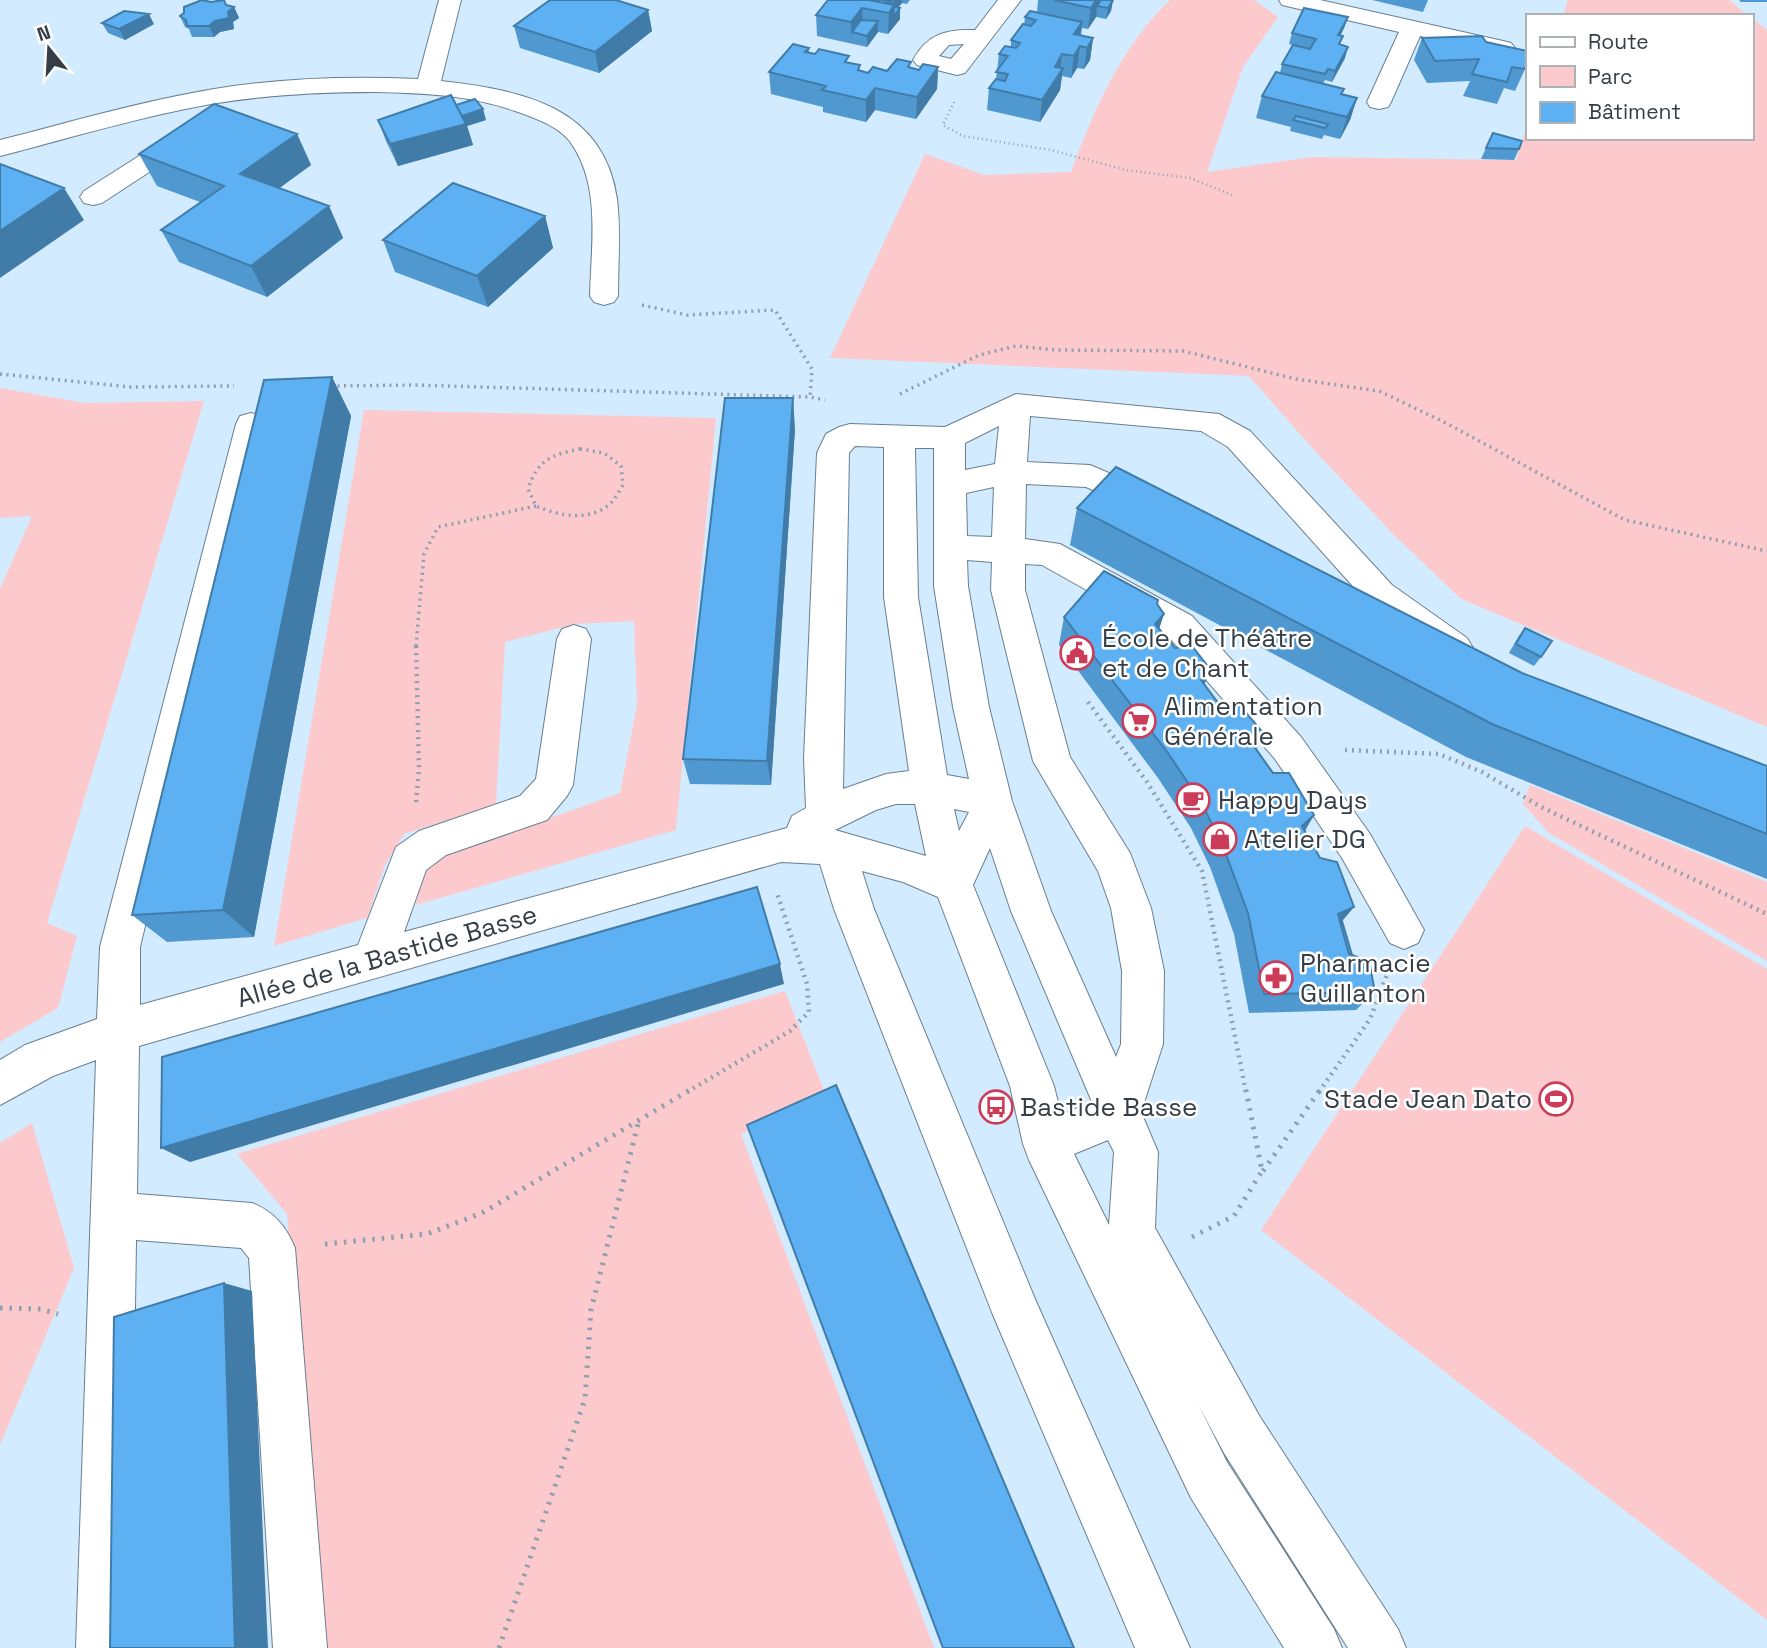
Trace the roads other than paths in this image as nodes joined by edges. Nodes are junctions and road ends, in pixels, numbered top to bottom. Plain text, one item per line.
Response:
1 (450, 0) edge
2 (1010, 0) edge
3 (1290, 0) edge
4 (1412, 29) junction
5 (982, 37) junction
6 (1520, 51) edge
7 (343, 85) junction
8 (428, 85) junction
9 (1379, 102) dead end
10 (261, 115) dead end
11 (210, 127) edge
12 (0, 148) edge
13 (93, 197) dead end
14 (604, 296) road end
15 (1016, 404) junction
16 (245, 405) road end
17 (899, 437) junction
18 (949, 439) junction
19 (1010, 472) junction
20 (950, 485) junction
21 (1174, 513) edge
22 (951, 547) junction
23 (1008, 550) junction
24 (574, 639) dead end
25 (1479, 665) edge
26 (931, 788) junction
27 (993, 801) junction
28 (830, 831) junction
29 (953, 886) junction
30 (1405, 930) road end
31 (373, 961) junction
32 (120, 1031) junction
33 (0, 1084) edge
34 (1119, 1114) junction
35 (1045, 1144) junction
36 (115, 1215) junction
37 (103, 1648) edge
38 (300, 1648) edge
39 (1163, 1648) edge
40 (1315, 1648) edge
41 (1379, 1648) edge

1 - 8 street
2 - 5 street
3 - 4 street
4 - 6 street
4 - 9 street
5 - 5 street
7 - 8 street
7 - 10 street
7 - 12 street
8 - 14 street
11 - 13 street
15 - 18 street
15 - 19 street
15 - 25 street
16 - 32 street
17 - 18 street
17 - 26 street
17 - 28 street
18 - 20 street
19 - 20 street
19 - 21 street
19 - 23 street
20 - 22 street
22 - 23 street
22 - 27 street
23 - 30 street
23 - 34 street
24 - 31 street
26 - 27 street, Allée de la Bastide Basse
26 - 28 street, Allée de la Bastide Basse
26 - 29 street
27 - 29 street
27 - 34 street
28 - 29 street, Allée de la Bastide Basse
28 - 31 street, Allée de la Bastide Basse
28 - 39 street
29 - 35 street
31 - 32 street, Allée de la Bastide Basse
32 - 33 street, Allée de la Bastide Basse
32 - 36 street
34 - 35 street
34 - 41 street
35 - 40 street
36 - 37 street
36 - 38 street

